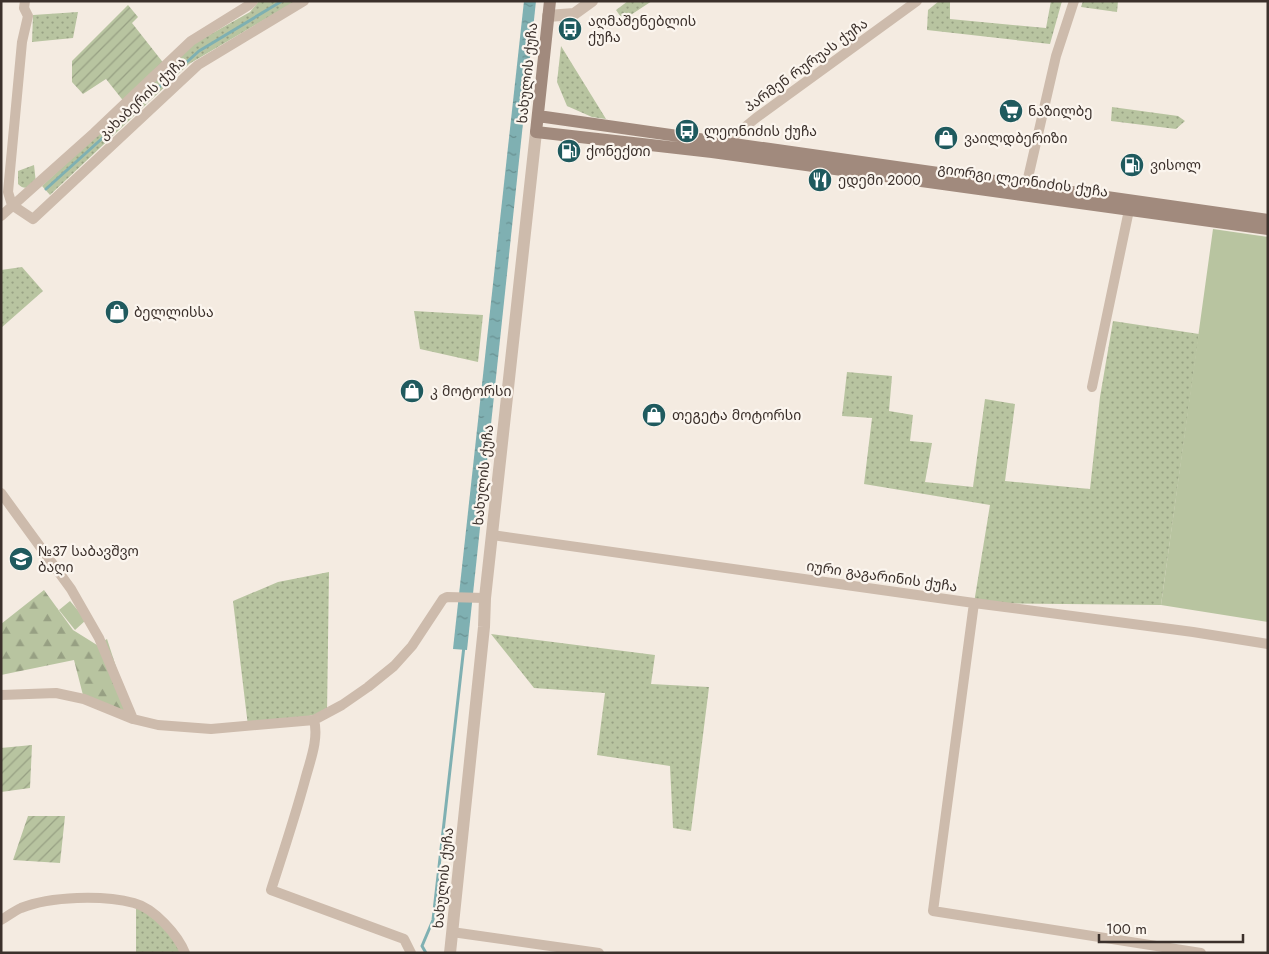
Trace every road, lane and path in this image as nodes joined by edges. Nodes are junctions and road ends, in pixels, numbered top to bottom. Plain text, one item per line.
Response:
1 (25, 1) edge
2 (252, 1) edge
3 (304, 1) edge
4 (550, 1) edge
5 (592, 1) edge
6 (917, 1) edge
7 (1074, 1) edge
8 (548, 16) junction
9 (538, 116) junction
10 (536, 132) junction
11 (724, 144) junction
12 (712, 152) junction
13 (1025, 190) junction
14 (12, 205) junction
15 (1129, 210) junction
16 (1, 216) edge
17 (1268, 220) edge
18 (1268, 229) edge
19 (1092, 388) dead end
20 (1, 493) edge
21 (492, 535) junction
22 (485, 598) junction
23 (974, 603) junction
24 (1268, 644) edge
25 (1, 695) edge
26 (133, 719) junction
27 (314, 720) junction
28 (1, 920) edge
29 (452, 932) junction
30 (184, 953) edge
31 (411, 953) edge
32 (450, 953) edge
33 (599, 953) edge
34 (1201, 953) edge

1 - 14 street
2 - 14 street, კახაბერის ქუჩა
3 - 14 street, კახაბერის ქუჩა
4 - 8 main road, ხახულის ქუჩა
5 - 8 street
6 - 11 street, პარმენ რურუას ქუჩა
7 - 13 street
8 - 9 main road, ხახულის ქუჩა
9 - 10 main road, ხახულის ქუჩა
9 - 11 main road, გიორგი ლეონიძის ქუჩა
10 - 12 main road, გიორგი ლეონიძის ქუჩა
10 - 21 street, ხახულის ქუჩა
11 - 12 street, პარმენ რურუას ქუჩა
11 - 13 main road, გიორგი ლეონიძის ქუჩა
12 - 13 main road, გიორგი ლეონიძის ქუჩა
13 - 15 main road, გიორგი ლეონიძის ქუჩა
13 - 17 main road, გიორგი ლეონიძის ქუჩა
14 - 16 street
15 - 18 main road, გიორგი ლეონიძის ქუჩა
15 - 19 street
20 - 26 street
21 - 22 street, ხახულის ქუჩა
21 - 23 street, იური გაგარინის ქუჩა
22 - 27 street
22 - 29 street, ხახულის ქუჩა
23 - 24 street, იური გაგარინის ქუჩა
23 - 34 street
25 - 26 street
26 - 27 street
27 - 31 street
28 - 30 street
29 - 32 street, ხახულის ქუჩა
29 - 33 street

